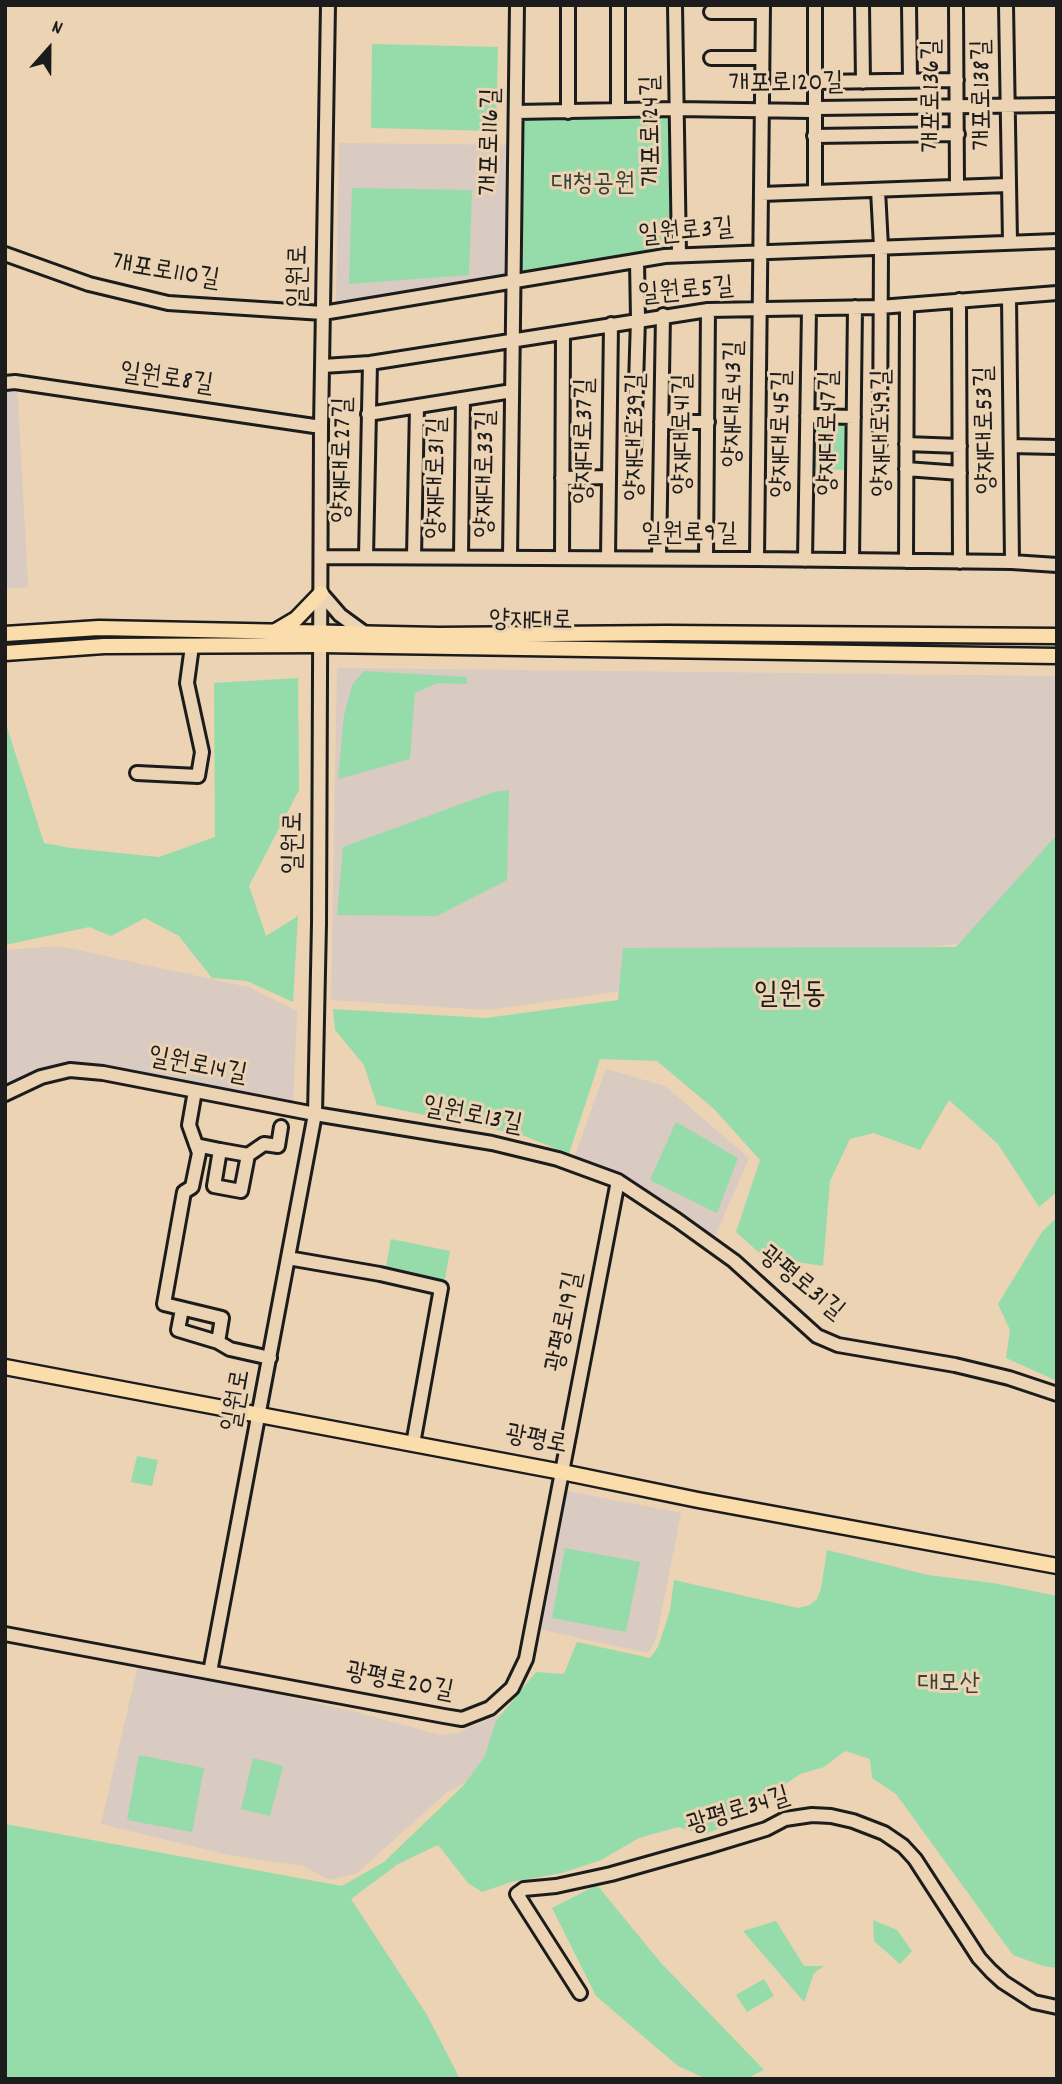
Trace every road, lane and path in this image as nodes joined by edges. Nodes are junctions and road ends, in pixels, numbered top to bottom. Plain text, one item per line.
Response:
1 (328, 5) edge
2 (517, 5) edge
3 (568, 5) edge
4 (618, 5) edge
5 (675, 5) edge
6 (816, 5) edge
7 (862, 5) edge
8 (909, 5) edge
9 (956, 5) edge
10 (1006, 5) edge
11 (763, 9) edge
12 (710, 12) dead end
13 (711, 58) dead end
14 (762, 58) junction
15 (910, 80) junction
16 (957, 80) junction
17 (815, 82) junction
18 (863, 82) junction
19 (1057, 105) edge
20 (957, 106) junction
21 (1008, 106) junction
22 (676, 109) junction
23 (618, 110) junction
24 (761, 110) junction
25 (813, 110) junction
26 (568, 111) junction
27 (516, 113) junction
28 (958, 134) junction
29 (814, 136) junction
30 (1009, 185) junction
31 (957, 186) junction
32 (878, 190) junction
33 (815, 191) junction
34 (761, 194) junction
35 (1057, 241) edge
36 (1010, 242) junction
37 (881, 247) junction
38 (760, 250) junction
39 (5, 254) edge
40 (679, 255) junction
41 (637, 261) junction
42 (513, 280) junction
43 (1057, 293) edge
44 (1009, 297) junction
45 (959, 300) junction
46 (907, 305) junction
47 (855, 307) junction
48 (880, 307) junction
49 (809, 309) junction
50 (708, 310) junction
51 (759, 310) junction
52 (323, 313) junction
53 (663, 316) junction
54 (638, 319) junction
55 (611, 324) junction
56 (563, 333) junction
57 (513, 341) junction
58 (370, 363) junction
59 (323, 366) junction
60 (5, 383) edge
61 (512, 391) junction
62 (463, 399) junction
63 (417, 407) junction
64 (368, 414) junction
65 (807, 416) junction
66 (854, 417) junction
67 (661, 422) junction
68 (708, 422) junction
69 (321, 427) junction
70 (880, 443) dead end
71 (906, 444) junction
72 (960, 446) junction
73 (1010, 446) junction
74 (1057, 447) edge
75 (634, 450) dead end
76 (906, 469) junction
77 (960, 473) junction
78 (609, 477) junction
79 (562, 478) junction
80 (321, 557) junction
81 (366, 557) junction
82 (414, 557) junction
83 (461, 557) junction
84 (510, 558) junction
85 (562, 558) junction
86 (608, 558) junction
87 (659, 558) junction
88 (706, 559) junction
89 (757, 559) junction
90 (806, 559) junction
91 (852, 560) junction
92 (906, 561) junction
93 (960, 562) junction
94 (1012, 562) junction
95 (1057, 565) edge
96 (321, 593) junction
97 (274, 632) junction
98 (5, 634) edge
99 (366, 634) junction
100 (1057, 636) edge
101 (321, 639) junction
102 (192, 646) junction
103 (5, 653) edge
104 (1057, 656) edge
105 (137, 773) dead end
106 (195, 1091) junction
107 (5, 1094) edge
108 (315, 1114) junction
109 (281, 1127) dead end
110 (197, 1146) junction
111 (220, 1150) junction
112 (248, 1155) junction
113 (618, 1181) junction
114 (288, 1258) junction
115 (182, 1308) junction
116 (218, 1342) junction
117 (270, 1357) junction
118 (5, 1367) edge
119 (1057, 1394) edge
120 (259, 1415) junction
121 (413, 1444) junction
122 (562, 1472) junction
123 (1057, 1566) edge
124 (5, 1634) edge
125 (211, 1672) junction
126 (580, 1993) dead end
127 (1057, 2007) edge

1 - 52 street, 일원로
2 - 27 street, 개포로116길
3 - 26 street
4 - 23 street
5 - 22 street, 개포로124길
6 - 17 street
7 - 18 street
8 - 15 street
9 - 16 street, 개포로136길
10 - 21 street, 개포로138길
11 - 12 street
11 - 14 street, 양재대로43길
13 - 14 street
14 - 24 street, 양재대로43길
15 - 16 street
15 - 18 street
16 - 20 street, 개포로136길
17 - 18 street
17 - 25 street
19 - 21 street, 개포로120길
20 - 21 street, 개포로120길
20 - 25 street, 개포로120길
20 - 28 street, 개포로136길
21 - 30 street, 개포로138길
22 - 23 street, 개포로120길
22 - 24 street, 개포로120길
22 - 40 street, 개포로124길
23 - 26 street, 개포로120길
24 - 25 street, 개포로120길
24 - 34 street, 양재대로43길
25 - 29 street
26 - 27 street, 개포로120길
27 - 42 street, 개포로116길
28 - 29 street
28 - 31 street, 개포로136길
29 - 33 street
30 - 31 street, 개포로138길
30 - 36 street, 개포로138길
31 - 32 street, 개포로138길
32 - 33 street, 개포로138길
32 - 37 street
33 - 34 street, 개포로138길
34 - 38 street, 양재대로43길
35 - 36 street, 일원로3길
36 - 37 street, 일원로3길
37 - 38 street, 일원로3길
37 - 48 street
38 - 40 street, 일원로3길
38 - 51 street, 양재대로43길
39 - 52 street, 개포로110길
40 - 41 street, 일원로3길
41 - 42 street, 일원로3길
41 - 54 street
42 - 52 street, 일원로3길
42 - 57 street, 양재대로33길
43 - 44 street, 일원로5길
44 - 45 street, 일원로5길
44 - 73 street, 양재대로53길
45 - 46 street, 일원로5길
45 - 72 street
46 - 48 street, 일원로5길
46 - 71 street, 양재대로49길
47 - 48 street, 일원로5길
47 - 49 street, 일원로5길
47 - 66 street, 양재대로47길
48 - 70 street
49 - 51 street, 일원로5길
49 - 65 street, 양재대로45길
50 - 51 street, 일원로5길
50 - 53 street, 일원로5길
50 - 68 street, 양재대로41길
51 - 89 street, 양재대로43길
52 - 59 street, 일원로
53 - 54 street, 일원로5길
53 - 67 street, 양재대로39길
54 - 55 street, 일원로5길
54 - 75 street
55 - 56 street, 일원로5길
55 - 78 street, 양재대로37길
56 - 57 street, 일원로5길
56 - 79 street
57 - 58 street, 일원로5길
57 - 61 street, 양재대로33길
58 - 59 street, 일원로5길
58 - 64 street, 양재대로27길
59 - 69 street, 일원로
60 - 69 street, 일원로8길
61 - 62 street, 양재대로33길
61 - 84 street, 양재대로33길
62 - 63 street, 양재대로33길
62 - 83 street, 양재대로31길
63 - 64 street, 양재대로33길
63 - 82 street
64 - 81 street, 양재대로27길
65 - 66 street
65 - 90 street, 양재대로45길
66 - 91 street, 양재대로47길
67 - 68 street
67 - 87 street, 양재대로39길
68 - 88 street, 양재대로41길
69 - 80 street, 일원로
71 - 72 street
71 - 76 street, 양재대로49길
72 - 77 street
73 - 74 street
73 - 94 street, 양재대로53길
76 - 77 street
76 - 92 street, 양재대로49길
77 - 93 street
78 - 79 street
78 - 86 street, 양재대로37길
79 - 85 street
80 - 81 street, 일원로9길
80 - 96 street, 일원로
81 - 82 street, 일원로9길
82 - 83 street, 일원로9길
83 - 84 street, 일원로9길
84 - 85 street, 일원로9길
85 - 86 street, 일원로9길
86 - 87 street, 일원로9길
87 - 88 street, 일원로9길
88 - 89 street, 일원로9길
89 - 90 street, 일원로9길
90 - 91 street, 일원로9길
91 - 92 street, 일원로9길
92 - 93 street, 일원로9길
93 - 94 street, 일원로9길
94 - 95 street, 일원로9길
96 - 97 main road
96 - 99 street
96 - 101 street, 일원로
97 - 98 main road, 양재대로
97 - 101 main road, 양재대로
99 - 100 main road, 양재대로
99 - 101 main road, 양재대로
101 - 102 main road, 양재대로
101 - 104 main road, 양재대로
101 - 108 street, 일원로
102 - 103 main road, 양재대로
102 - 105 street
106 - 107 street, 일원로14길
106 - 108 street, 일원로14길
106 - 110 street
108 - 113 street, 일원로13길
108 - 114 street, 일원로
109 - 112 street
110 - 111 street
110 - 115 street
111 - 112 street
111 - 112 street
113 - 119 street, 광평로31길
113 - 122 street, 광평로19길
114 - 117 street, 일원로
114 - 121 street
115 - 116 street
115 - 116 street
116 - 117 street
117 - 120 street, 일원로
118 - 120 main road, 광평로
120 - 121 main road, 광평로
120 - 125 street, 일원로
121 - 122 main road, 광평로
122 - 123 main road, 광평로
122 - 125 street, 광평로20길
124 - 125 street, 광평로20길
126 - 127 street, 광평로34길

